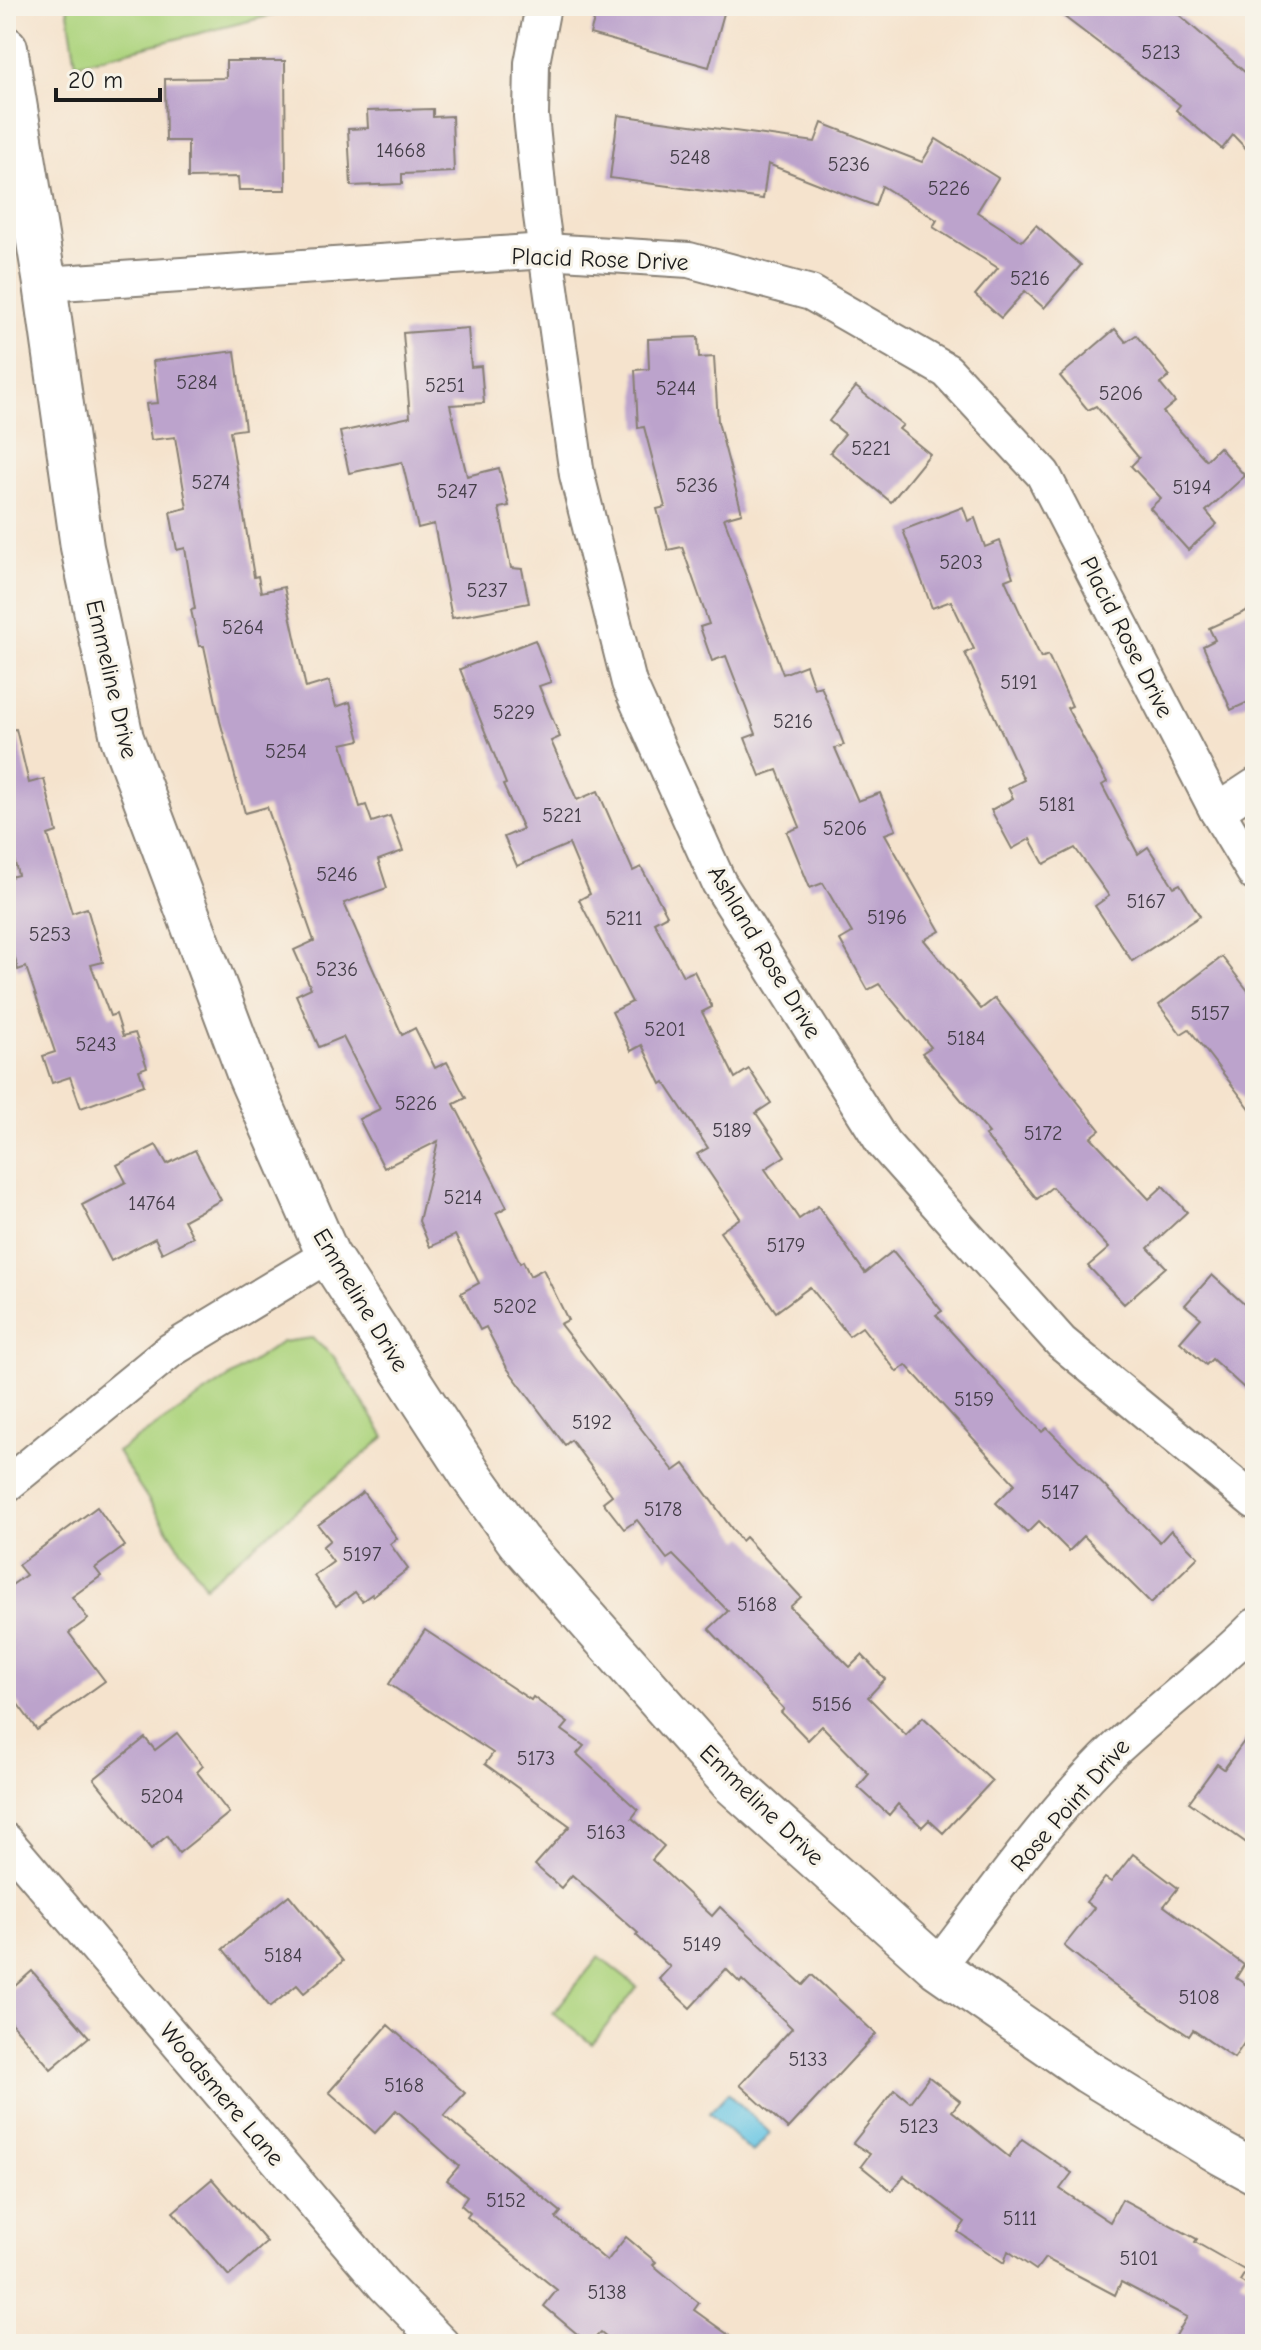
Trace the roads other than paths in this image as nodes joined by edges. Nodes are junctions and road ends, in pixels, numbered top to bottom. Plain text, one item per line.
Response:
1 (543, 6) edge
2 (6, 48) edge
3 (546, 251) junction
4 (45, 284) junction
5 (1255, 786) edge
6 (1217, 811) junction
7 (1255, 874) edge
8 (328, 1255) junction
9 (6, 1485) edge
10 (1255, 1502) edge
11 (1255, 1626) edge
12 (6, 1841) edge
13 (937, 1967) junction
14 (1255, 2172) edge
15 (442, 2344) edge

1 - 3 street, Ashland Rose Drive
2 - 4 street, Emmeline Drive
3 - 4 street, Placid Rose Drive
3 - 6 street, Placid Rose Drive
3 - 10 street, Ashland Rose Drive
4 - 8 street, Emmeline Drive
5 - 6 street
6 - 7 street, Placid Rose Drive
8 - 9 street
8 - 13 street, Emmeline Drive
11 - 13 street, Rose Point Drive
12 - 15 street, Woodsmere Lane
13 - 14 street, Emmeline Drive

